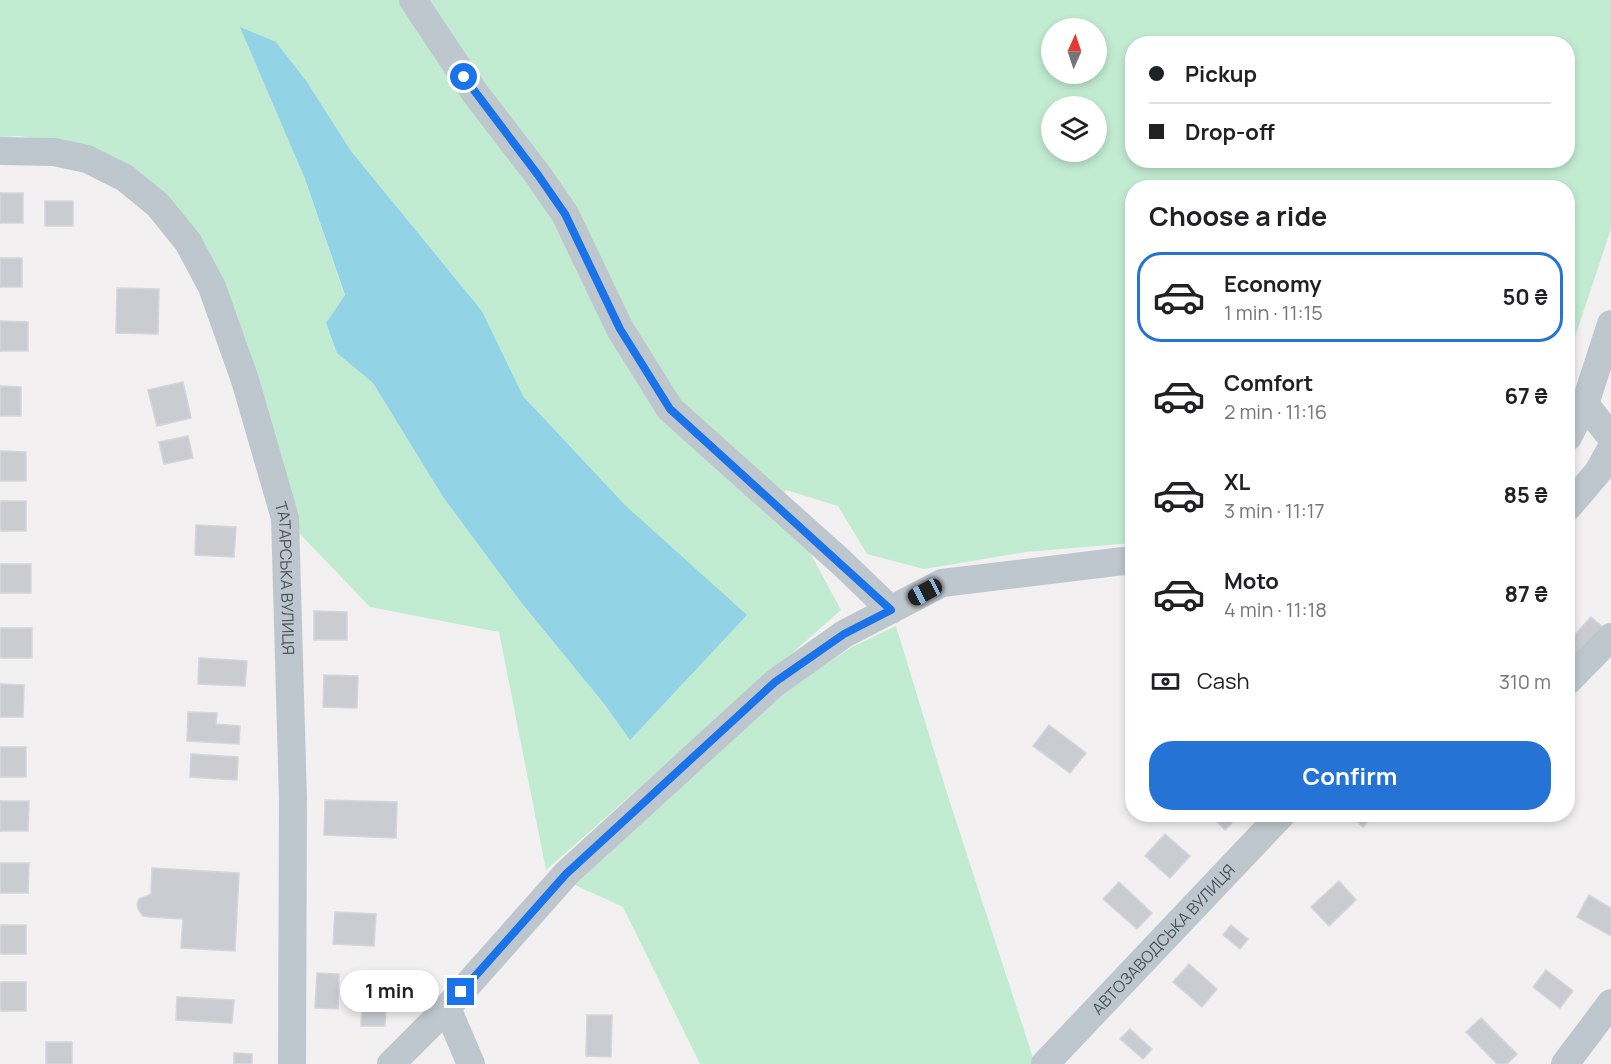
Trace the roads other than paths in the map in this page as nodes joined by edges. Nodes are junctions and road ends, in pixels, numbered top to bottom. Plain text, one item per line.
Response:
1 (413, 0) edge
2 (0, 150) edge
3 (1611, 324) edge
4 (1585, 404) junction
5 (1575, 423) edge
6 (1611, 437) edge
7 (1611, 449) edge
8 (1575, 499) edge
9 (1125, 561) edge
10 (891, 610) junction
11 (1611, 637) edge
12 (1575, 674) edge
13 (1274, 822) edge
14 (1611, 1003) edge
15 (447, 1008) junction
16 (292, 1064) edge
17 (391, 1064) edge
18 (471, 1064) edge
19 (1045, 1064) edge
20 (1565, 1064) edge

1 - 10 street
2 - 16 street, ТАТАРСЬКА ВУЛИЦЯ
3 - 4 street
4 - 5 street
4 - 6 street
7 - 8 street
9 - 10 street
10 - 15 street
11 - 12 street
13 - 19 street, АВТОЗАВОДСЬКА ВУЛИЦЯ
14 - 20 street
15 - 17 street
15 - 18 street

